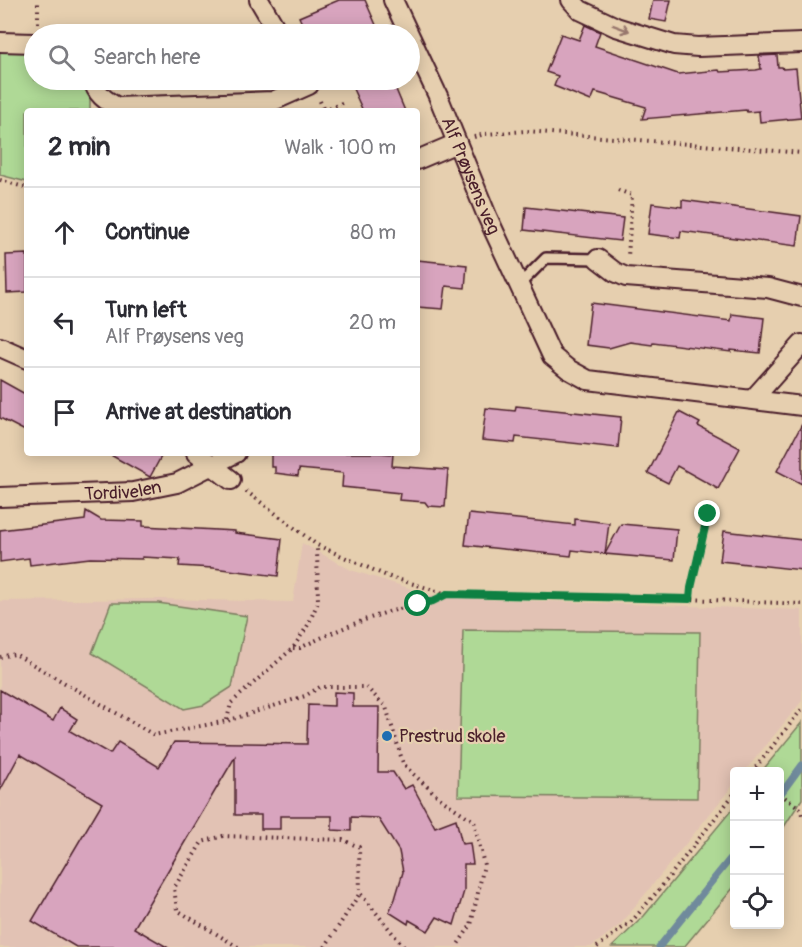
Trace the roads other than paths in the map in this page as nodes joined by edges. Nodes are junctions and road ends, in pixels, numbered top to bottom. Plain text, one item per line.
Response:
1 (259, 0) edge
2 (393, 0) edge
3 (571, 0) edge
4 (273, 24) edge
5 (404, 24) edge
6 (0, 42) edge
7 (24, 43) edge
8 (802, 43) edge
9 (420, 57) edge
10 (97, 90) edge
11 (293, 90) edge
12 (457, 143) junction
13 (420, 159) edge
14 (598, 259) joint
15 (520, 284) junction
16 (802, 297) edge
17 (802, 344) edge
18 (0, 347) edge
19 (24, 357) edge
20 (753, 399) junction
21 (802, 406) edge
22 (200, 456) edge
23 (231, 456) edge
24 (214, 466) junction
25 (231, 480) road end
26 (0, 497) edge

1 - 4 street
2 - 5 street, Alf Prøysens veg
3 -> 8 street
6 - 7 street
9 - 12 street, Alf Prøysens veg
10 - 11 street
12 - 13 street
12 - 15 street, Alf Prøysens veg
14 - 15 lane
14 - 16 street
15 - 20 street, Alf Prøysens veg
17 - 20 street
18 - 19 street
20 - 21 street, Alf Prøysens veg
22 - 24 street
23 - 24 street, Tordivelen
24 - 25 street
24 - 26 street, Tordivelen

